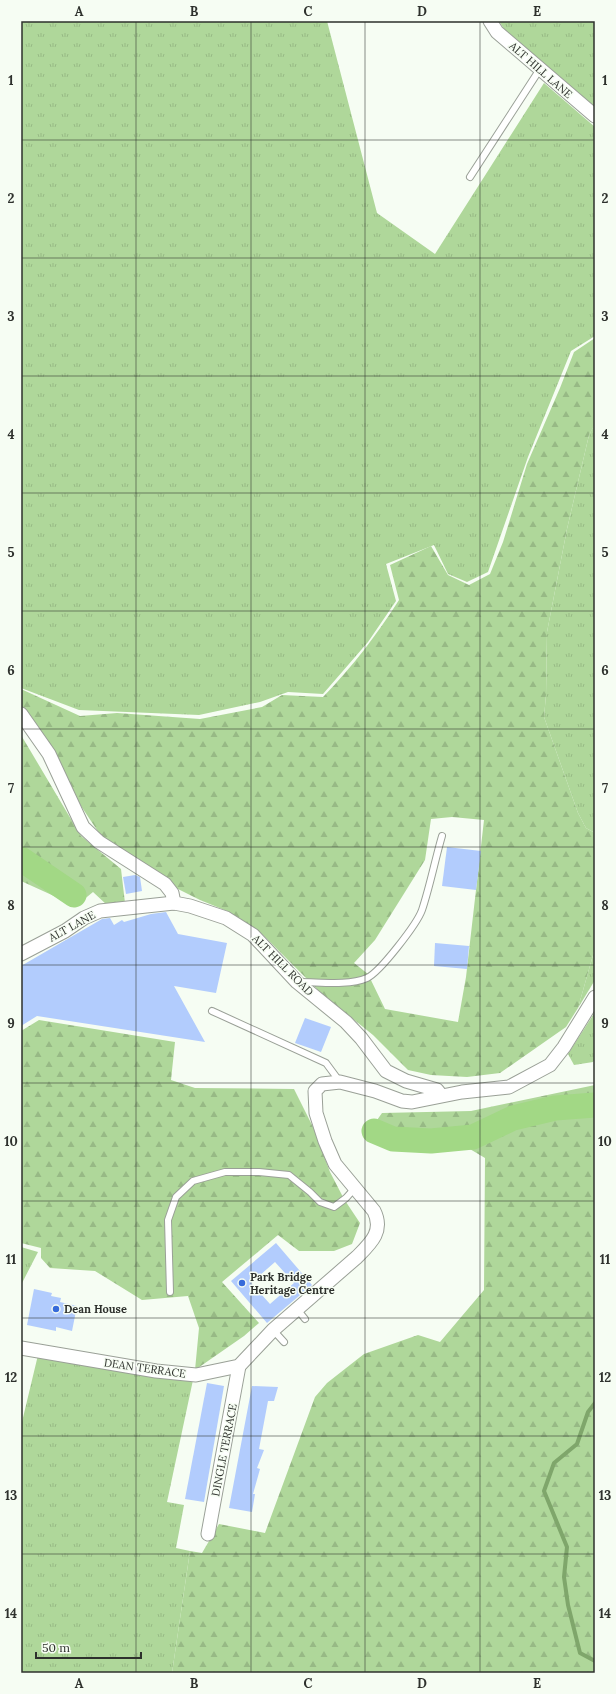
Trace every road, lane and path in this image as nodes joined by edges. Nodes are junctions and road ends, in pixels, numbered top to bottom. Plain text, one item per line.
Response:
1 (490, 21) edge
2 (540, 69) junction
3 (595, 116) edge
4 (470, 177) dead end
5 (21, 714) edge
6 (442, 836) dead end
7 (174, 903) junction
8 (21, 954) edge
9 (297, 982) junction
10 (595, 997) edge
11 (212, 1011) dead end
12 (340, 1082) junction
13 (441, 1095) junction
14 (355, 1188) junction
15 (170, 1292) dead end
16 (273, 1330) junction
17 (284, 1342) dead end
18 (21, 1348) edge
19 (240, 1366) junction
20 (208, 1534) dead end

1 - 2 street, ALT HILL LANE
2 - 3 street, ALT HILL LANE
2 - 4 lane
5 - 7 street
6 - 9 lane
7 - 8 street, ALT LANE
7 - 9 street, ALT HILL ROAD
9 - 13 street, ALT HILL ROAD
10 - 13 street
11 - 12 lane
12 - 13 street
12 - 14 street
14 - 15 lane
14 - 16 street
16 - 17 lane
16 - 19 street
18 - 19 street, DEAN TERRACE
19 - 20 street, DINGLE TERRACE

